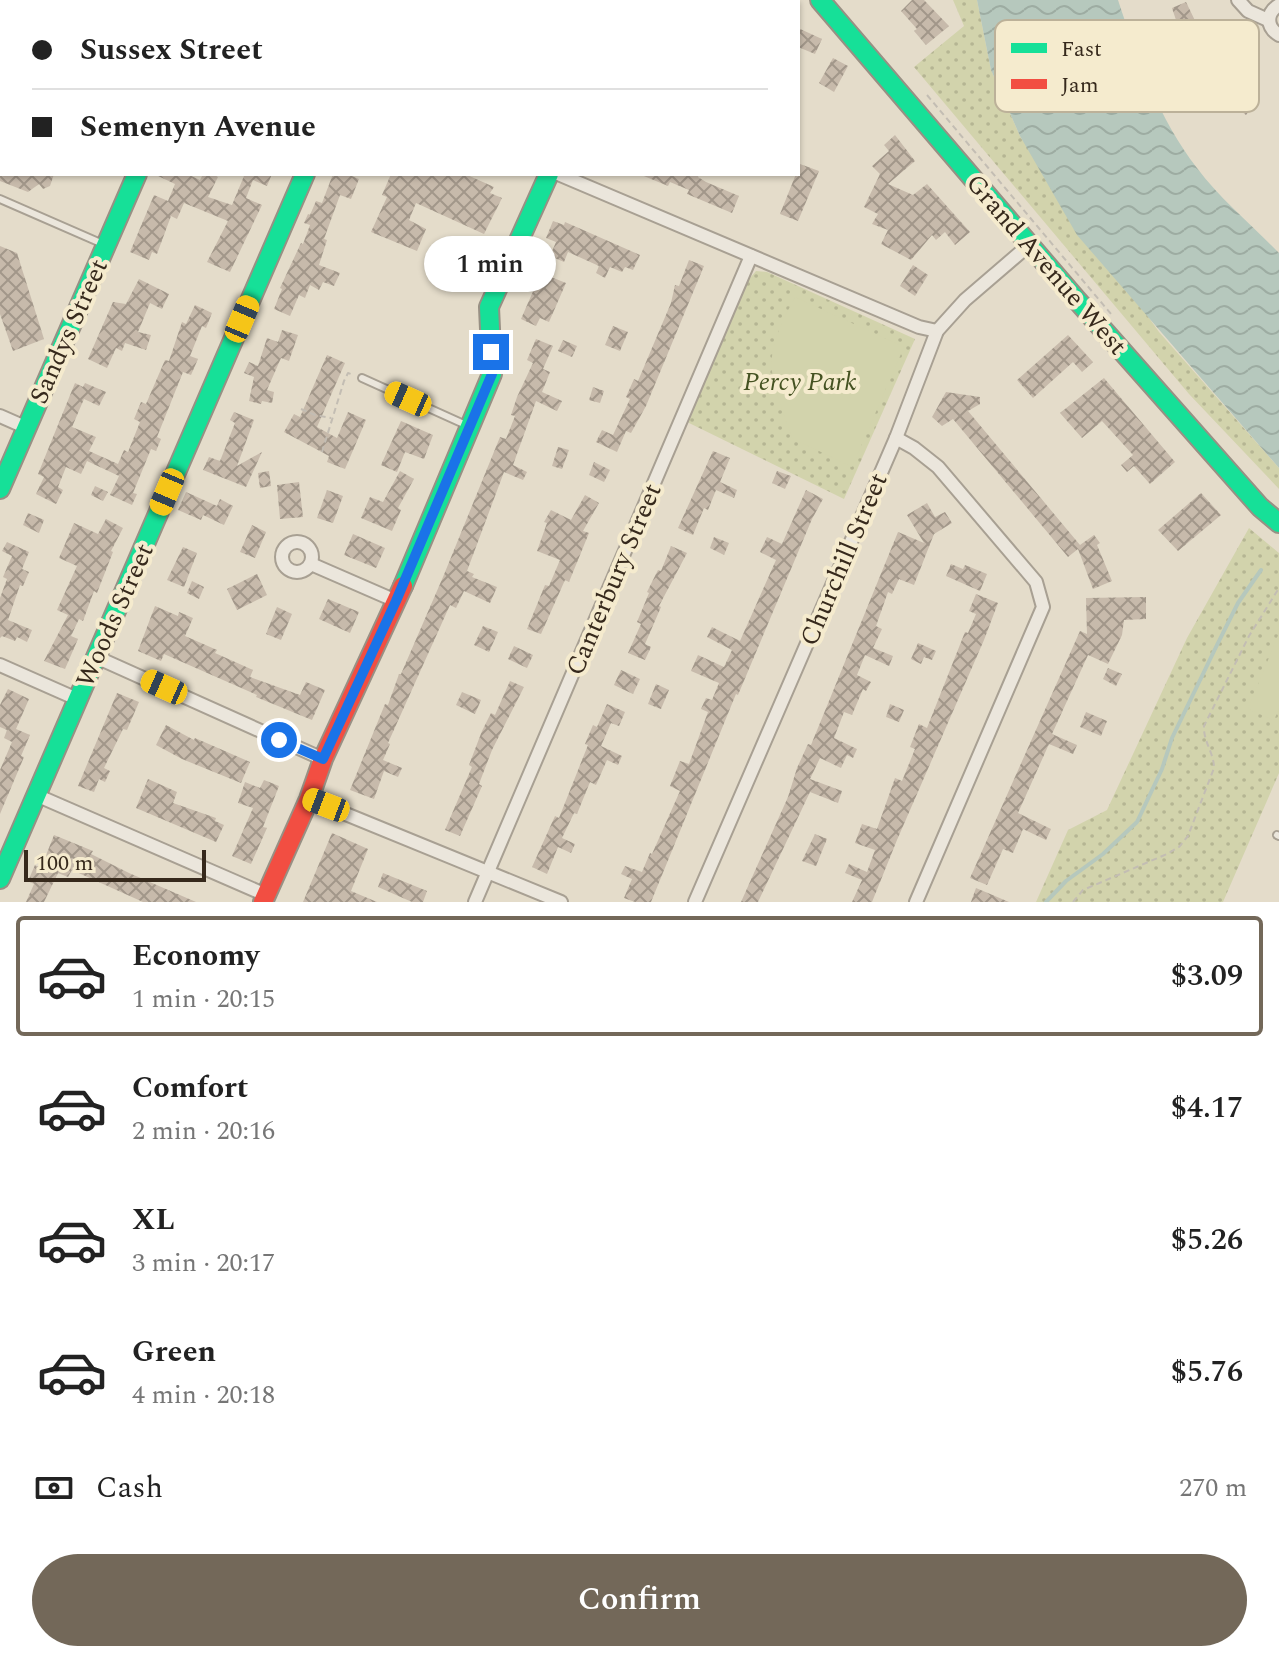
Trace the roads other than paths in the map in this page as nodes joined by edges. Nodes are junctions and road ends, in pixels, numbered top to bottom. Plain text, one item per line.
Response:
1 (820, 0) edge
2 (1238, 0) edge
3 (1279, 5) edge
4 (1268, 20) junction
5 (1279, 35) edge
6 (136, 176) edge
7 (304, 176) edge
8 (548, 176) edge
9 (563, 176) edge
10 (0, 199) edge
11 (106, 245) junction
12 (1029, 245) junction
13 (751, 256) junction
14 (937, 331) junction
15 (362, 378) road end
16 (0, 416) edge
17 (470, 426) junction
18 (25, 427) junction
19 (896, 438) junction
20 (0, 489) edge
21 (1279, 523) edge
22 (311, 564) dead end
23 (396, 601) junction
24 (96, 657) junction
25 (0, 665) edge
26 (77, 699) junction
27 (323, 759) junction
28 (36, 795) junction
29 (309, 799) junction
30 (489, 871) junction
31 (0, 879) edge
32 (264, 899) edge
33 (475, 902) edge
34 (561, 902) edge
35 (695, 902) edge
36 (916, 902) edge

1 - 12 street, Grand Avenue West
2 - 4 street
3 - 4 street
4 - 5 street
6 - 11 street, Sandys Street
7 - 24 street, Woods Street
8 - 17 street
9 - 13 street
10 - 11 lane
11 - 18 street, Sandys Street
12 - 14 street, Churchill Street
12 - 21 street, Grand Avenue West
13 - 14 street
13 - 30 street, Canterbury Street
14 - 19 street, Churchill Street
15 - 17 lane
16 - 18 street
17 - 23 street
18 - 20 street, Sandys Street
19 - 35 street, Churchill Street
19 - 36 street
22 - 23 street
23 - 27 street
24 - 26 street, Woods Street
24 - 27 street
25 - 26 street
26 - 28 street, Woods Street
27 - 29 street
28 - 31 street, Woods Street
28 - 32 street
29 - 30 street
29 - 32 street
30 - 33 street, Canterbury Street
30 - 34 street

